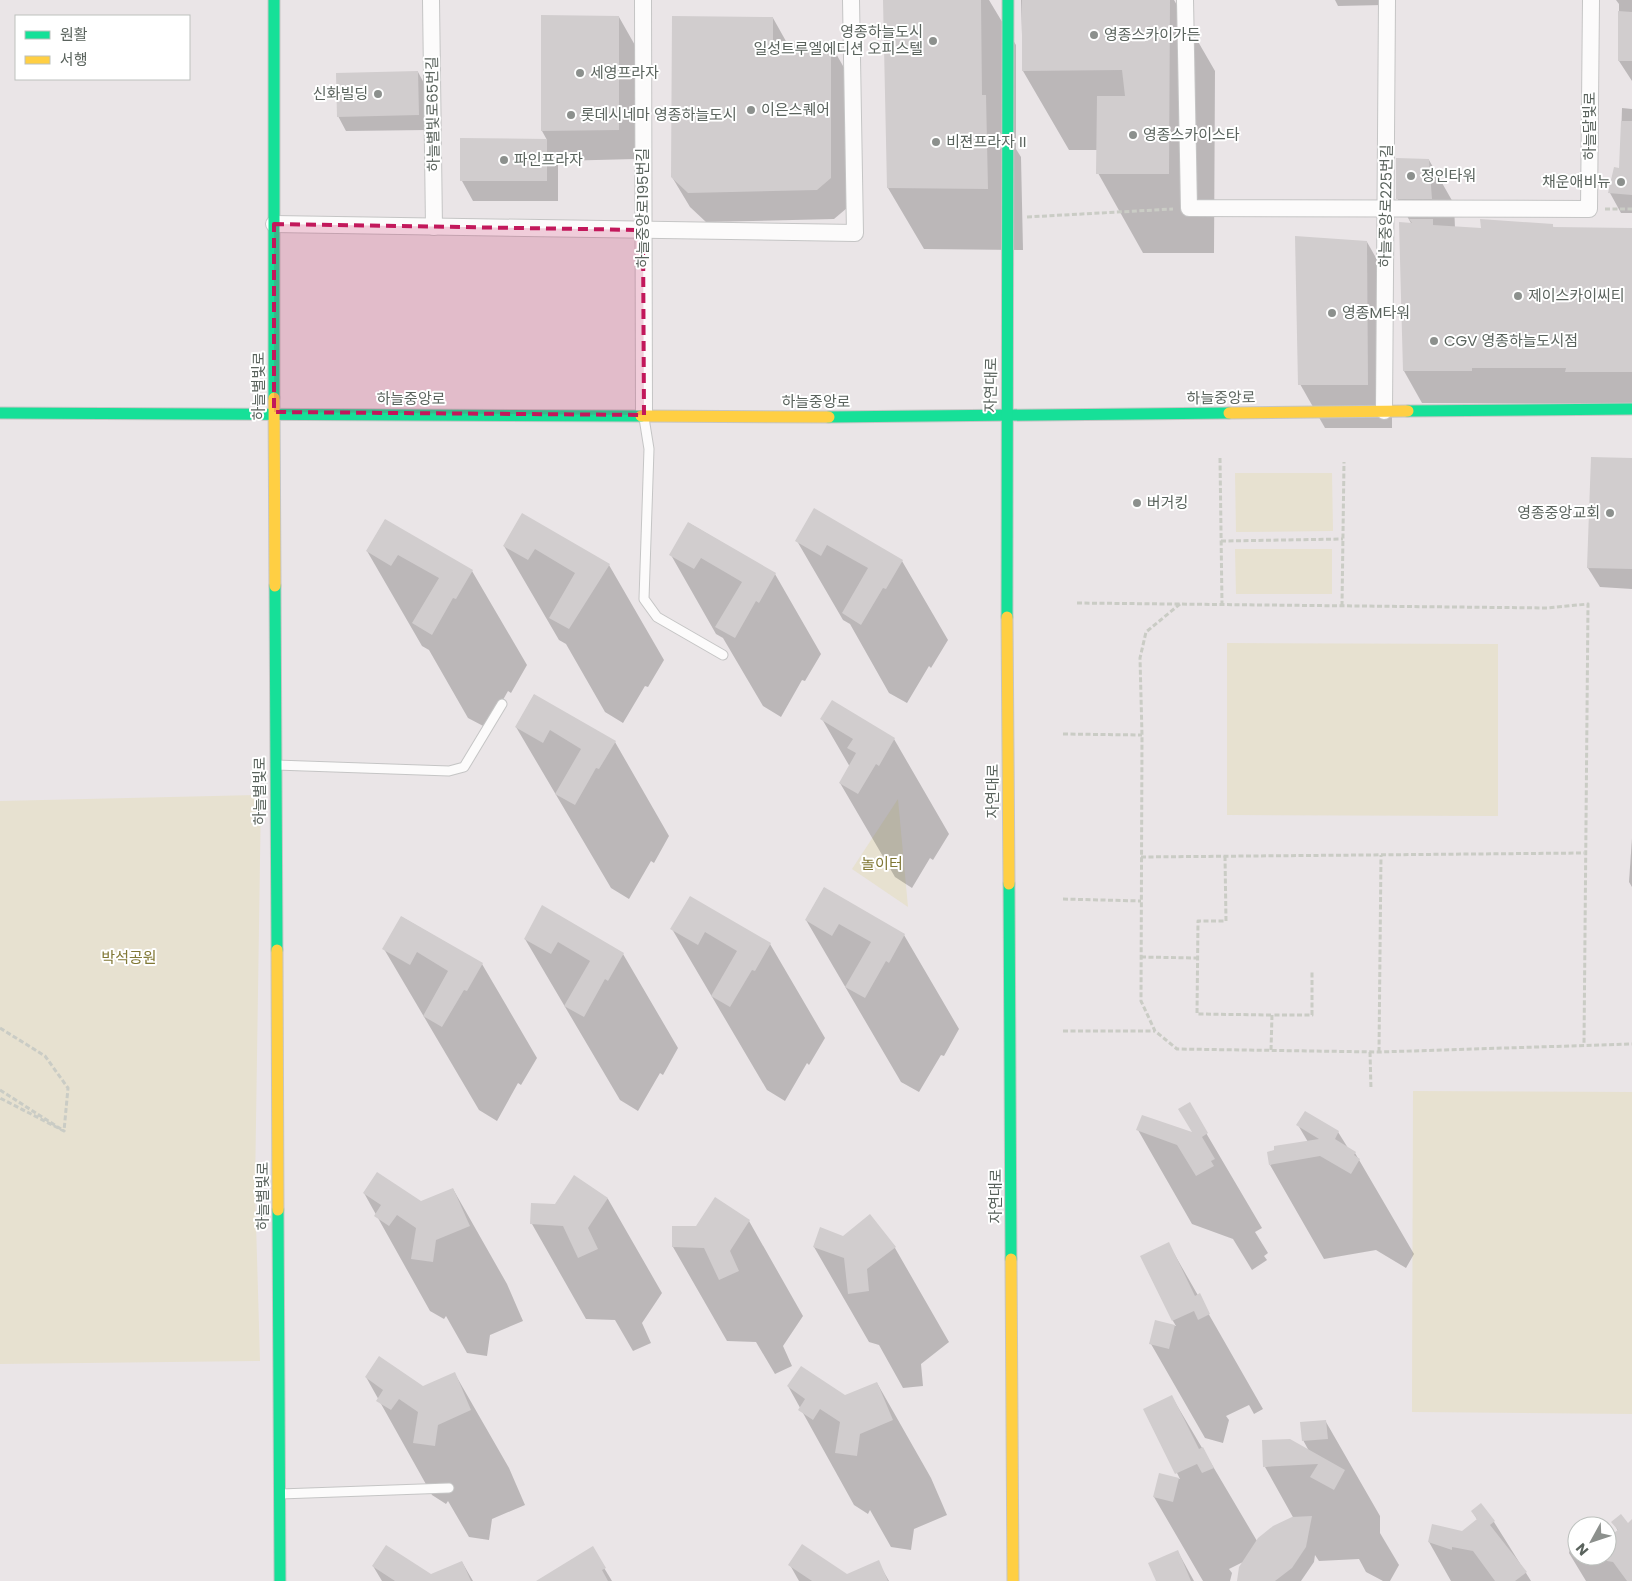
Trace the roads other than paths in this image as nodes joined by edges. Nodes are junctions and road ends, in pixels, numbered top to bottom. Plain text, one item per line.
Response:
1 (274, 0) edge
2 (431, 0) edge
3 (643, 0) edge
4 (851, 0) edge
5 (1008, 0) edge
6 (1185, 0) edge
7 (1388, 0) edge
8 (1591, 0) edge
9 (1387, 209) junction
10 (274, 224) junction
11 (434, 227) junction
12 (643, 230) junction
13 (1632, 409) edge
14 (1384, 411) junction
15 (0, 412) edge
16 (274, 412) junction
17 (644, 415) junction
18 (1006, 415) junction
19 (723, 655) dead end
20 (502, 704) dead end
21 (275, 765) junction
22 (449, 1488) dead end
23 (279, 1494) junction
24 (280, 1581) edge
25 (1013, 1581) edge

1 - 10 street, 하늘별빛로
2 - 11 street, 하늘별빛로65번길
3 - 12 street, 하늘중앙로195번길
4 - 12 street
5 - 18 street, 자연대로
6 - 9 street
7 - 9 street, 하늘중앙로225번길
8 - 9 street, 하늘달빛로
9 - 14 street, 하늘중앙로225번길
10 - 11 street
10 - 16 street, 하늘별빛로
11 - 12 street
12 - 17 street, 하늘중앙로195번길
13 - 14 street, 하늘중앙로
14 - 18 street, 하늘중앙로
15 - 16 street, 하늘중앙로
16 - 17 street, 하늘중앙로
16 - 21 street, 하늘별빛로
17 - 18 street, 하늘중앙로
17 - 19 lane
18 - 25 street, 자연대로
20 - 21 lane
21 - 23 street, 하늘별빛로
22 - 23 lane
23 - 24 street, 하늘별빛로

